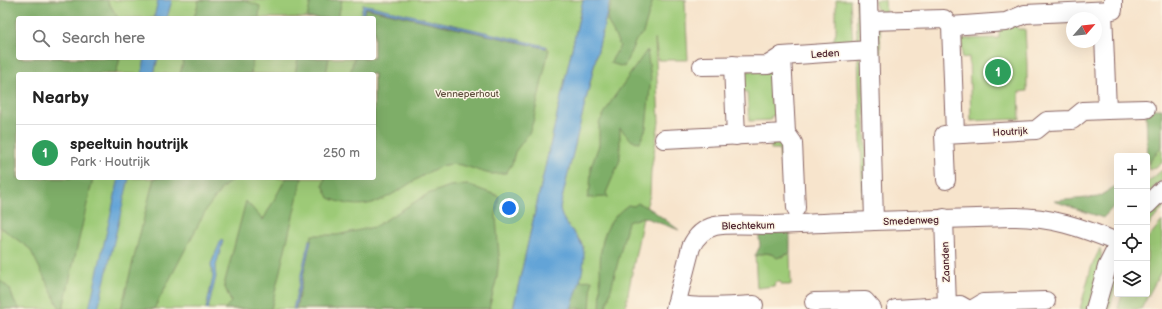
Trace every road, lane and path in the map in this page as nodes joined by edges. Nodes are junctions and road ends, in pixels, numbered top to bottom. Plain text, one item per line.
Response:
1 (868, 0) edge
2 (1108, 6) edge
3 (869, 21) junction
4 (951, 26) junction
5 (868, 50) junction
6 (782, 56) junction
7 (732, 65) junction
8 (702, 66) dead end
9 (1146, 109) dead end
10 (1107, 110) junction
11 (786, 133) junction
12 (955, 134) junction
13 (736, 136) junction
14 (664, 139) dead end
15 (946, 180) dead end
16 (1162, 190) edge
17 (1150, 202) edge
18 (796, 208) dead end
19 (944, 218) junction
20 (874, 221) junction
21 (1114, 241) edge
22 (1114, 253) edge
23 (1046, 301) dead end
24 (814, 302) dead end
25 (754, 305) dead end
26 (947, 306) junction
27 (676, 307) edge
28 (707, 308) edge
29 (872, 309) edge
30 (896, 309) edge
31 (967, 309) edge
32 (973, 309) edge
33 (1095, 309) edge

1 - 3 street, Smedenweg
2 - 4 street
2 - 10 street
3 - 4 street
3 - 5 street, Smedenweg
4 - 12 street
5 - 6 street, Leden
5 - 20 street, Smedenweg
6 - 7 street, Leden
6 - 11 street
7 - 8 street, Leden
7 - 13 street
9 - 10 street, Houtrijk
10 - 12 street, Houtrijk
11 - 13 street
11 - 18 street
12 - 15 street
13 - 14 street
16 - 17 street
19 - 20 street, Smedenweg
19 - 21 street, Smedenweg
19 - 26 street, Zaanden
20 - 27 street, Blechtekum
22 - 33 street
23 - 32 street
24 - 29 street
25 - 28 street, Blechtekum
26 - 30 street
26 - 31 street
27 - 28 street, Blechtekum

